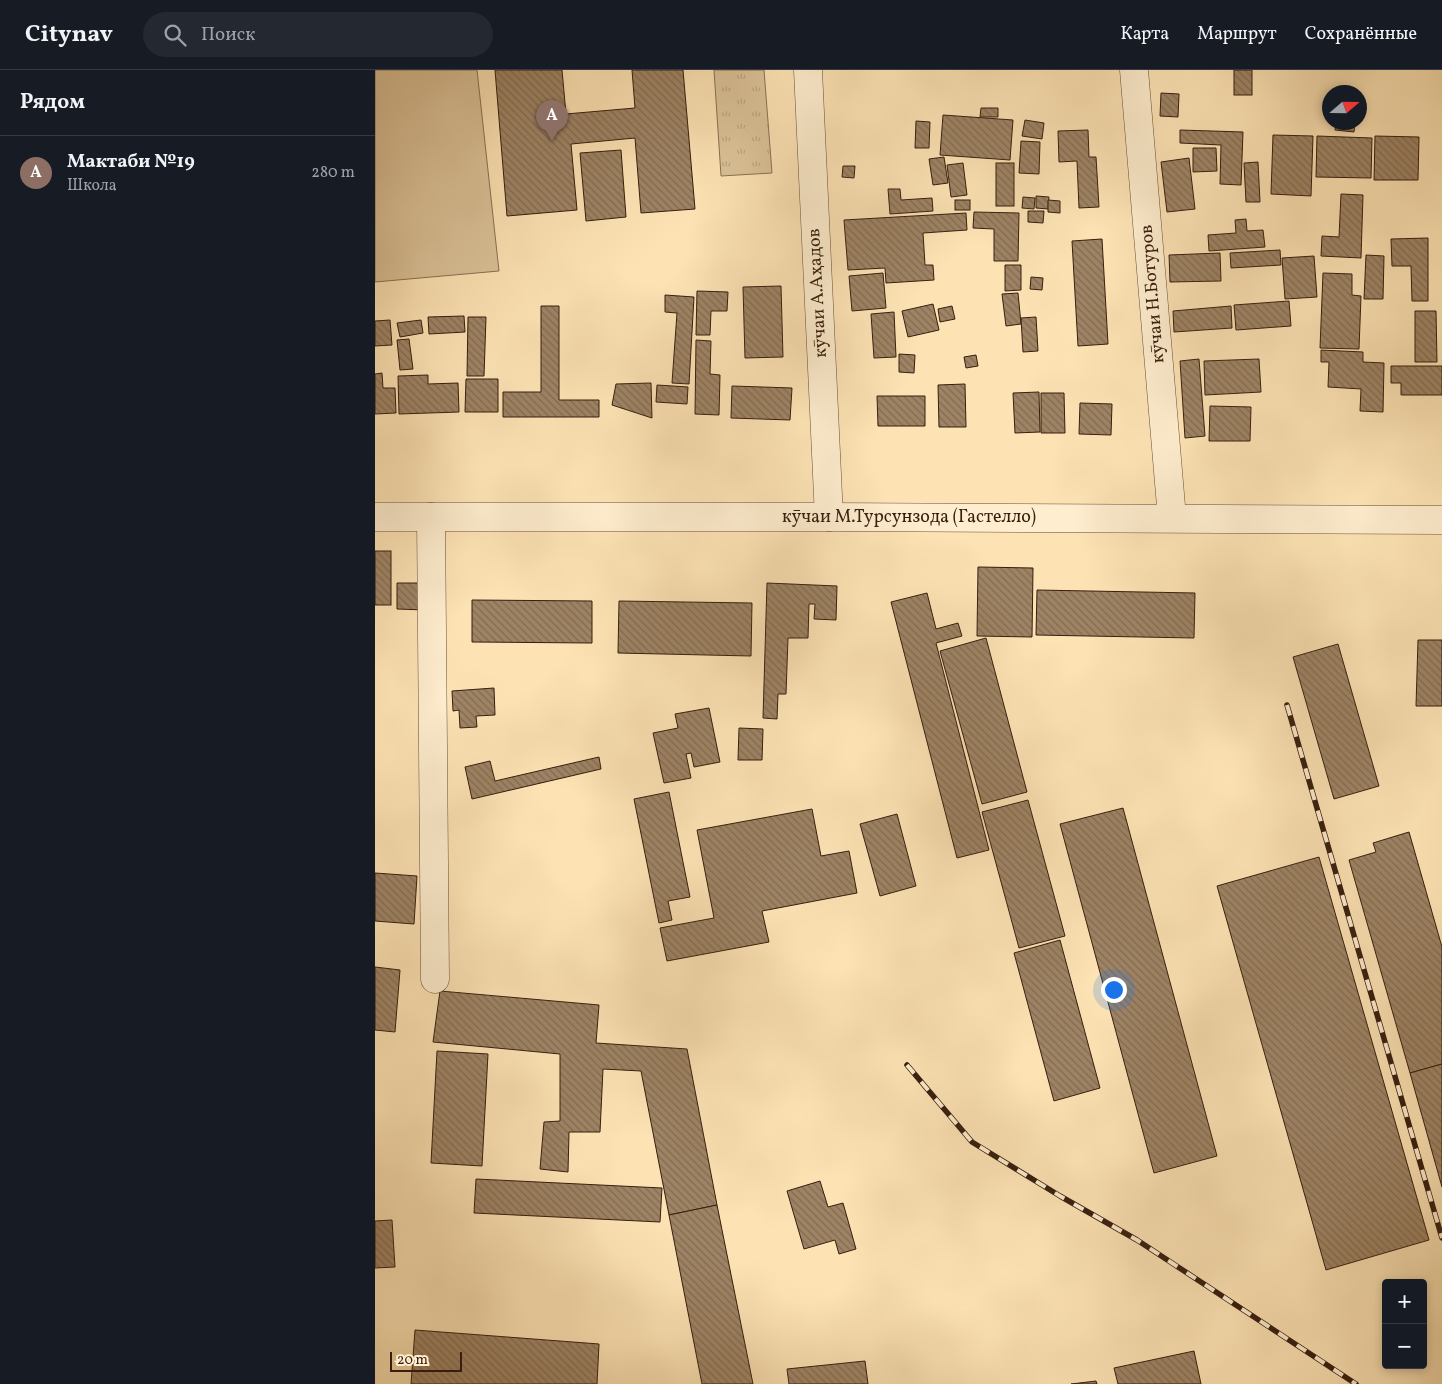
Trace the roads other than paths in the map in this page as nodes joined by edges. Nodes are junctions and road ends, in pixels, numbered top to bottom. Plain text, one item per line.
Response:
1 (807, 70) edge
2 (1134, 70) edge
3 (375, 517) edge
4 (431, 517) junction
5 (829, 517) junction
6 (1172, 518) junction
7 (1442, 520) edge
8 (435, 980) dead end

1 - 5 street, кӯчаи А.Аҳадов
2 - 6 street, кӯчаи Н.Ботуров
3 - 4 street, кӯчаи М.Турсунзода (Гастелло)
4 - 5 street, кӯчаи М.Турсунзода (Гастелло)
4 - 8 street
5 - 6 street, кӯчаи М.Турсунзода (Гастелло)
6 - 7 street, кӯчаи М.Турсунзода (Гастелло)

